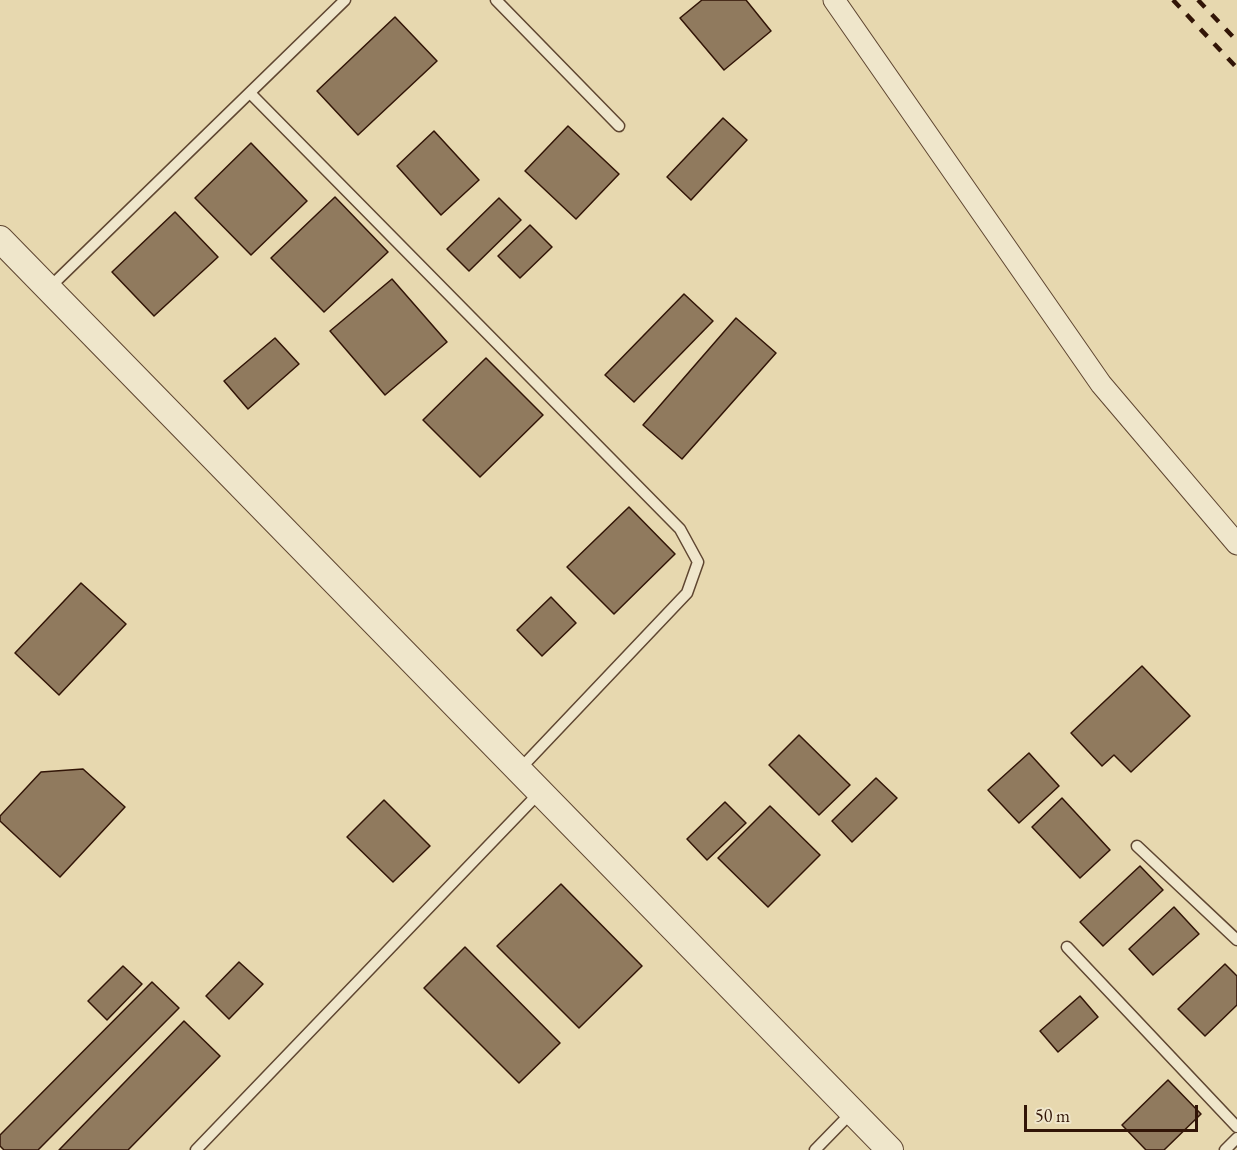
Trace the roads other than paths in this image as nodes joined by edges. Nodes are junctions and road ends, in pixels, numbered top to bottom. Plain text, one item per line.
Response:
1 (345, 0) edge
2 (496, 0) edge
3 (834, 0) edge
4 (250, 93) junction
5 (619, 126) dead end
6 (0, 239) edge
7 (48, 289) junction
8 (1237, 544) edge
9 (519, 770) junction
10 (540, 792) junction
11 (1137, 846) dead end
12 (1237, 940) edge
13 (1067, 947) dead end
14 (853, 1112) junction
15 (1237, 1127) edge
16 (1237, 1138) edge
17 (196, 1150) edge
18 (815, 1150) edge
19 (890, 1150) edge
20 (1225, 1150) edge

1 - 4 lane
2 - 5 lane
3 - 8 street
4 - 7 lane
4 - 9 lane
6 - 7 street
7 - 9 street
9 - 10 street
10 - 14 street
10 - 17 lane
11 - 12 lane
13 - 15 lane
14 - 18 lane
14 - 19 street
16 - 20 lane

